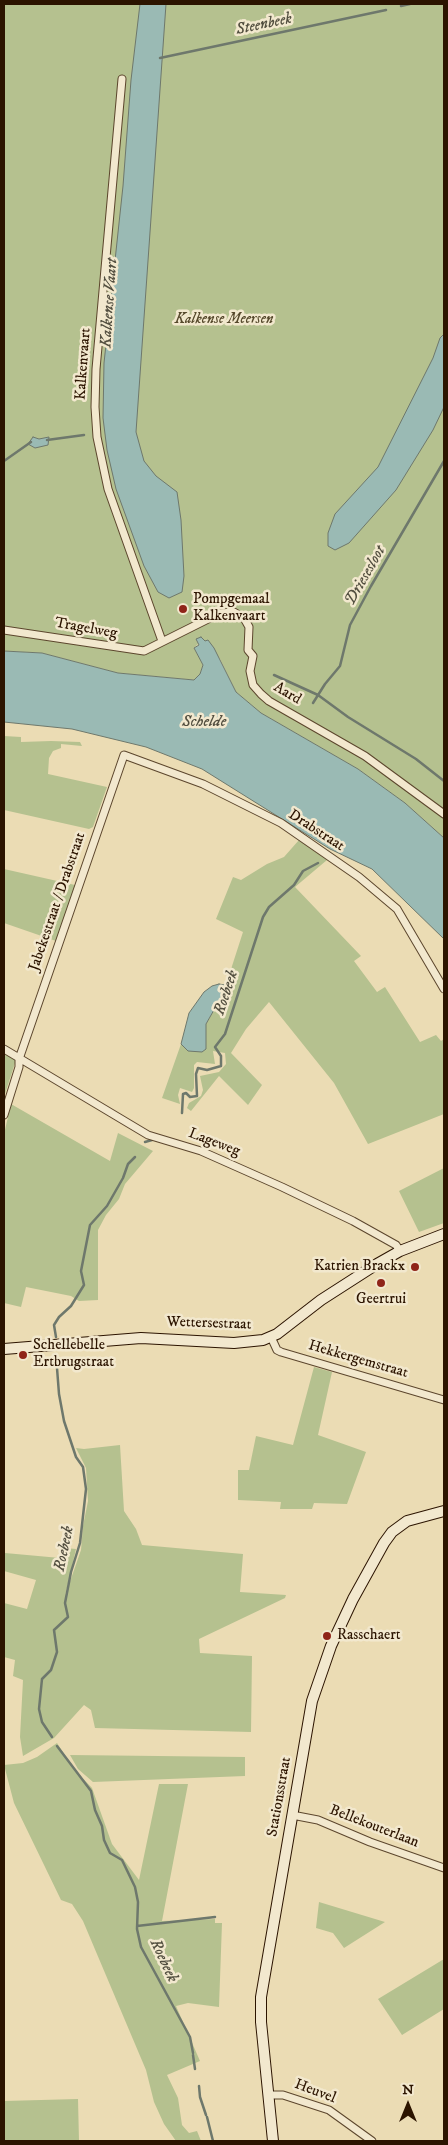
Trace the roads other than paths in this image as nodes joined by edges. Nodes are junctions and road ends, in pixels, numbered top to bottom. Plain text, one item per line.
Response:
1 (122, 79) dead end
2 (4, 630) edge
3 (162, 641) junction
4 (124, 755) joint
5 (444, 814) edge
6 (444, 990) edge
7 (4, 1049) edge
8 (19, 1059) junction
9 (4, 1115) edge
10 (444, 1234) edge
11 (400, 1251) junction
12 (271, 1337) junction
13 (4, 1349) edge
14 (444, 1400) edge
15 (444, 1512) edge
16 (292, 1815) junction
17 (444, 1868) edge
18 (269, 2095) junction
19 (273, 2141) edge
20 (372, 2141) edge

1 - 3 street, Kalkenvaart
2 - 3 street, Tragelweg
3 - 5 street, Aard
4 - 6 street, Drabstraat
4 - 8 street, Jabekestraat / Drabstraat
7 - 8 street, Lageweg
8 - 9 street, Jabekestraat / Drabstraat
8 - 11 street, Lageweg
10 - 11 street, Wettersestraat
11 - 12 street, Wettersestraat
12 - 13 street, Wettersestraat
12 - 14 street, Hekkergemstraat
15 - 16 street, Stationsstraat
16 - 17 street, Bellekouterlaan
16 - 18 street, Stationsstraat
18 - 19 street, Stationsstraat
18 - 20 street, Heuvel

